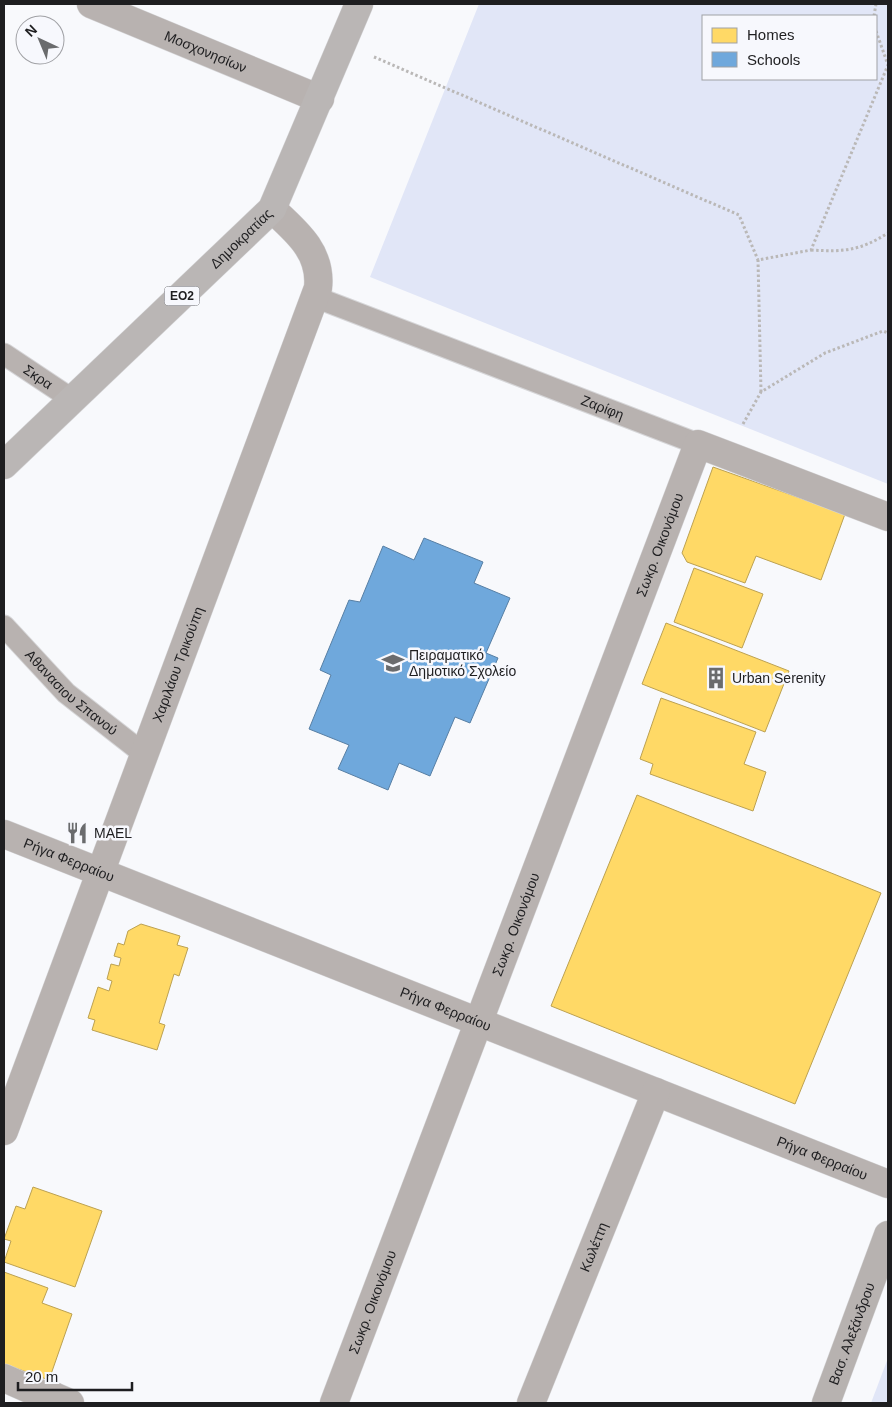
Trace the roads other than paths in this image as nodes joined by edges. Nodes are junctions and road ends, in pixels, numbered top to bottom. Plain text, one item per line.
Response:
1 (91, 4) edge
2 (359, 4) edge
3 (320, 99) junction
4 (272, 210) junction
5 (315, 297) junction
6 (4, 354) edge
7 (73, 400) junction
8 (698, 444) junction
9 (4, 464) edge
10 (888, 517) edge
11 (4, 626) edge
12 (144, 754) junction
13 (4, 834) edge
14 (100, 872) junction
15 (478, 1022) junction
16 (656, 1092) junction
17 (4, 1131) edge
18 (888, 1184) edge
19 (888, 1235) edge
20 (4, 1378) edge
21 (70, 1403) edge
22 (334, 1403) edge
23 (530, 1403) edge
24 (826, 1403) edge

1 - 3 street, Μοσχονησίων
2 - 3 main road, Δημοκρατίας / ΕΟ2
3 - 4 main road, Δημοκρατίας / ΕΟ2
4 - 5 street, Χαριλάου Τρικούπη
4 - 7 main road, Δημοκρατίας / ΕΟ2
5 - 8 street, Ζαρίφη
5 - 12 street, Χαριλάου Τρικούπη
6 - 7 street, Σκρα
7 - 9 main road, Δημοκρατίας / ΕΟ2
8 - 10 street, Ζαρίφη
8 - 15 street, Σωκρ. Οικονόμου
11 - 12 street, Αθανασιου Σπανού
12 - 14 street, Χαριλάου Τρικούπη
13 - 14 street, Ρήγα Φερραίου
14 - 15 street, Ρήγα Φερραίου
14 - 17 street, Χαριλάου Τρικούπη
15 - 16 street, Ρήγα Φερραίου
15 - 22 street, Σωκρ. Οικονόμου
16 - 18 street, Ρήγα Φερραίου
16 - 23 street, Κωλέττη
19 - 24 main road, Βασ. Αλεξάνδρου
20 - 21 street

